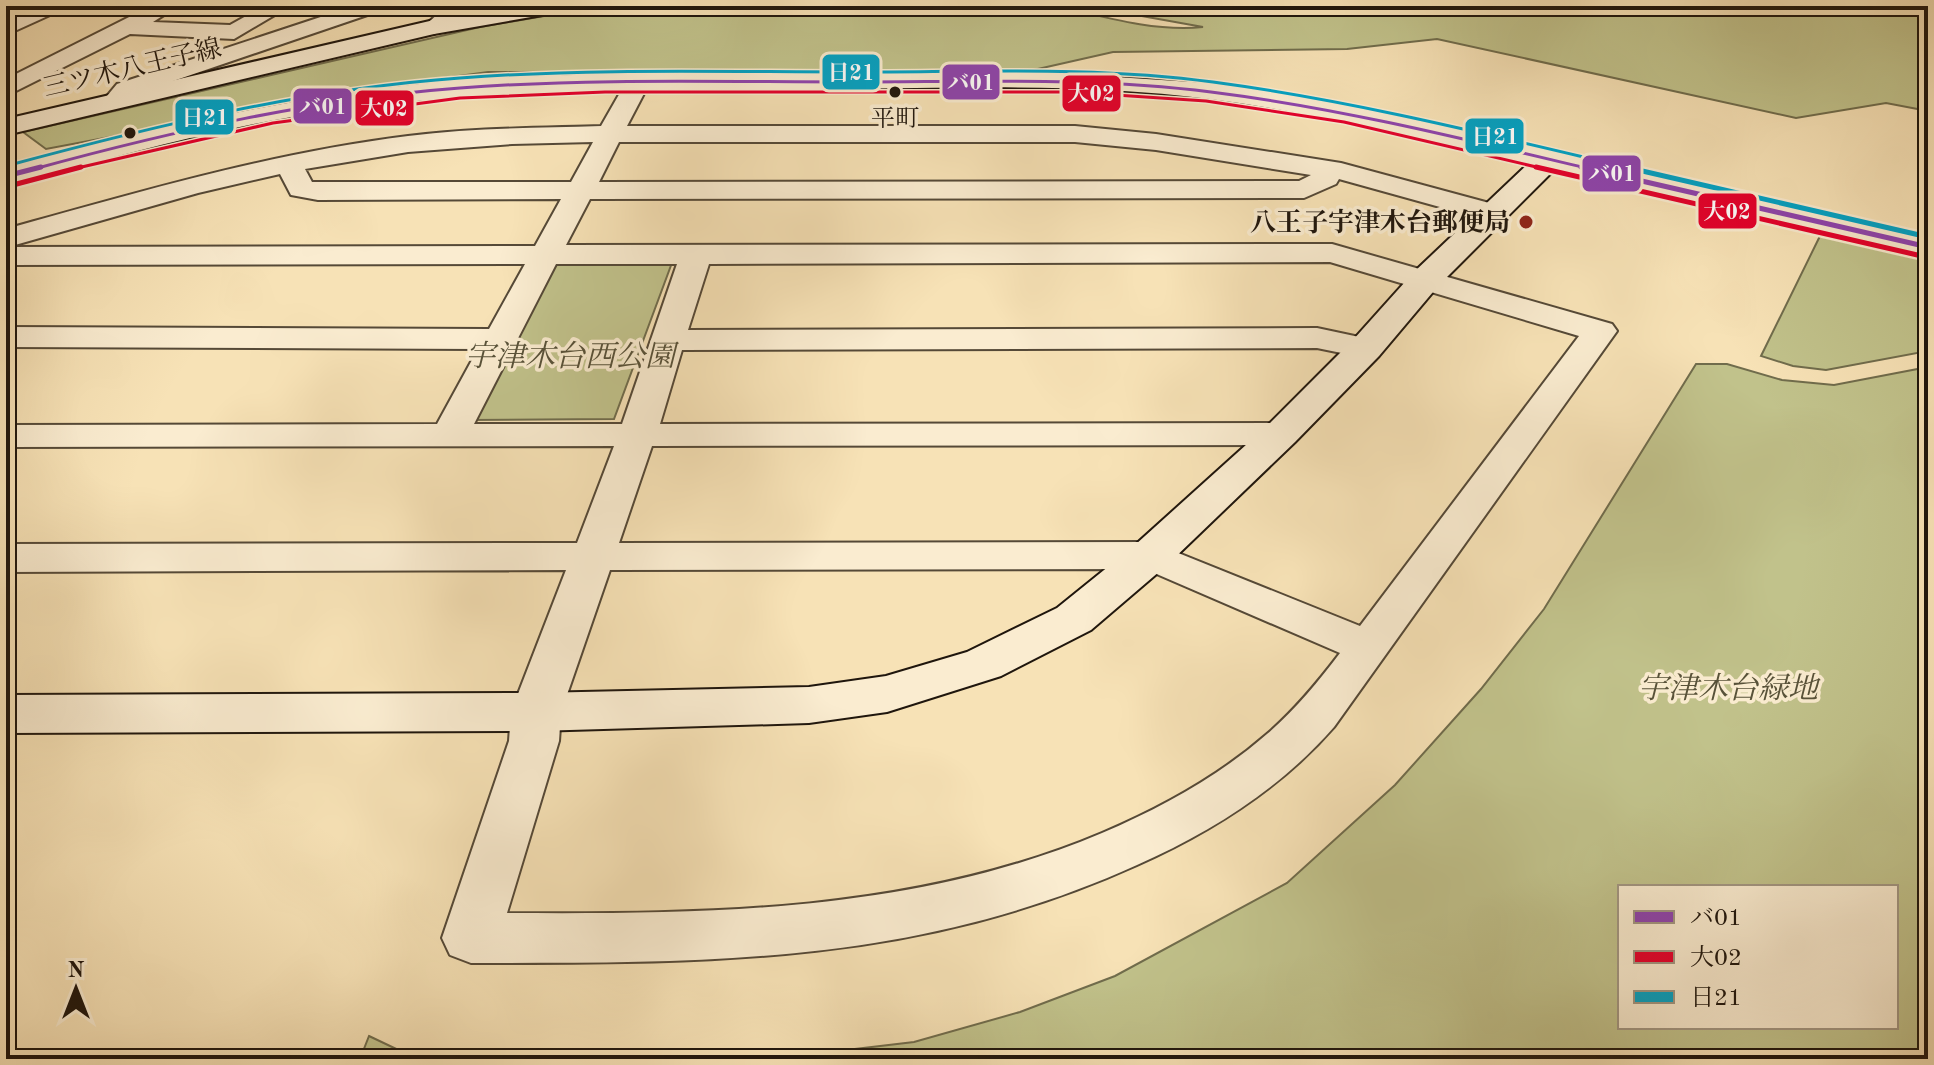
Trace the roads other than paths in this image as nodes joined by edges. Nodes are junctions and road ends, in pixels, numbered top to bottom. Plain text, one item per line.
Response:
1 (54, 6) edge
2 (167, 6) edge
3 (279, 6) edge
4 (375, 6) edge
5 (493, 6) edge
6 (554, 6) edge
7 (127, 27) junction
8 (434, 27) junction
9 (6, 28) edge
10 (638, 82) junction
11 (6, 89) edge
12 (114, 102) junction
13 (6, 127) edge
14 (609, 134) junction
15 (1016, 135) junction
16 (1549, 159) junction
17 (289, 164) junction
18 (1341, 171) junction
19 (6, 176) edge
20 (579, 190) junction
21 (1494, 213) junction
22 (1023, 222) junction
23 (6, 238) edge
24 (1928, 247) edge
25 (696, 254) junction
26 (545, 255) junction
27 (6, 256) edge
28 (1426, 279) junction
29 (8, 339) edge
30 (500, 339) junction
31 (669, 340) junction
32 (1366, 348) junction
33 (1281, 434) junction
34 (6, 436) edge
35 (449, 436) junction
36 (637, 436) junction
37 (1151, 555) junction
38 (595, 556) junction
39 (6, 558) edge
40 (1368, 647) junction
41 (536, 712) junction
42 (6, 714) edge

1 - 9 street
2 - 7 street
3 - 7 street
4 - 12 street
5 - 8 street
6 - 8 street, 三ツ木八王子線
7 - 11 street
8 - 12 street, 三ツ木八王子線
10 - 14 street
10 - 16 street
10 - 19 street
12 - 13 street, 三ツ木八王子線
14 - 15 street
14 - 17 street
14 - 20 street
15 - 18 street
15 - 22 street
16 - 21 street
16 - 24 street
17 - 20 street
17 - 23 street
18 - 21 street
18 - 22 street
20 - 22 street
20 - 26 street
21 - 28 street
22 - 25 street
22 - 28 street
25 - 26 street
25 - 31 street
26 - 27 street
26 - 30 street
28 - 32 street
28 - 40 street
29 - 30 street
30 - 35 street
31 - 32 street
31 - 36 street
32 - 33 street
33 - 36 street
33 - 37 street
34 - 35 street
35 - 36 street
36 - 38 street
37 - 38 street
37 - 40 street
37 - 41 street
38 - 39 street
38 - 41 street
40 - 41 street
41 - 42 street

